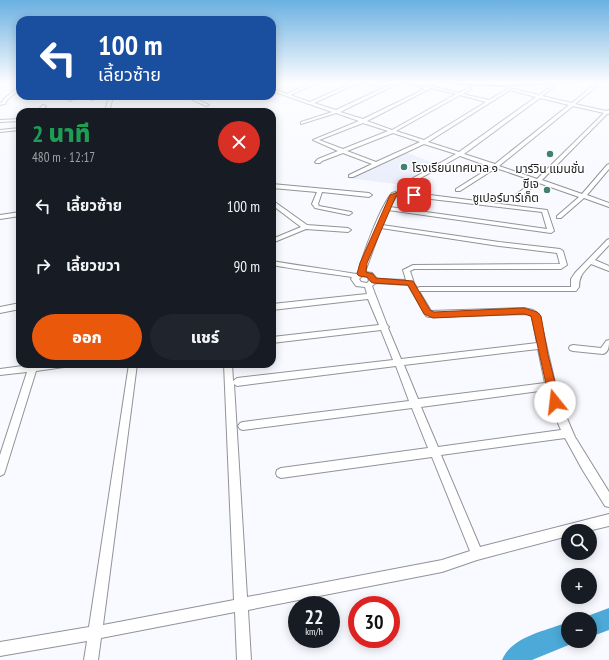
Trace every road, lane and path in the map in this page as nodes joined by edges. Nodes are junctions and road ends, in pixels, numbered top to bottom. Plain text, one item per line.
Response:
1 (334, 113) edge
2 (338, 113) edge
3 (378, 113) edge
4 (425, 113) edge
5 (470, 113) edge
6 (515, 113) edge
7 (561, 113) edge
8 (607, 113) edge
9 (16, 120) edge
10 (0, 121) edge
11 (362, 121) junction
12 (303, 123) dead end
13 (16, 129) edge
14 (0, 131) edge
15 (392, 131) junction
16 (424, 142) junction
17 (343, 151) junction
18 (460, 154) junction
19 (318, 162) dead end
20 (376, 164) junction
21 (496, 166) junction
22 (609, 166) edge
23 (351, 176) dead end
24 (538, 181) junction
25 (408, 183) dead end
26 (276, 186) edge
27 (320, 190) junction
28 (458, 190) dead end
29 (369, 195) dead end
30 (583, 196) junction
31 (516, 197) dead end
32 (276, 205) edge
33 (609, 205) edge
34 (387, 208) junction
35 (349, 213) dead end
36 (16, 215) edge
37 (0, 217) edge
38 (559, 218) dead end
39 (379, 226) junction
40 (305, 227) junction
41 (348, 230) dead end
42 (276, 239) edge
43 (609, 242) edge
44 (591, 261) junction
45 (276, 264) edge
46 (609, 269) edge
47 (358, 277) junction
48 (410, 283) junction
49 (371, 287) junction
50 (420, 289) dead end
51 (276, 306) edge
52 (16, 307) edge
53 (0, 310) edge
54 (385, 326) junction
55 (276, 340) edge
56 (609, 343) edge
57 (541, 346) junction
58 (573, 348) dead end
59 (399, 362) junction
60 (33, 368) joint
61 (132, 368) edge
62 (228, 368) edge
63 (0, 372) edge
64 (237, 382) dead end
65 (550, 386) junction
66 (414, 403) junction
67 (243, 426) dead end
68 (568, 433) junction
69 (435, 451) junction
70 (0, 471) edge
71 (281, 473) dead end
72 (609, 502) edge
73 (609, 520) edge
74 (477, 554) junction
75 (241, 605) junction
76 (94, 633) junction
77 (0, 649) edge
78 (91, 660) edge
79 (244, 660) edge

1 - 12 street
2 - 11 street
3 - 11 street
4 - 15 street
5 - 16 street
6 - 18 street
7 - 21 street
8 - 24 street
9 - 10 street
11 - 15 street
11 - 17 street
13 - 14 street
15 - 16 street
15 - 17 street
16 - 18 street
16 - 20 street
17 - 19 street
17 - 20 street
18 - 21 street
18 - 25 street
20 - 23 street
21 - 24 street
21 - 28 street
22 - 30 street
24 - 30 street
24 - 31 street
26 - 27 street
27 - 29 street
27 - 35 street
30 - 33 street
30 - 38 street
32 - 40 street
34 - 34 street
34 - 39 street
36 - 37 street
39 - 47 street
39 - 48 street
40 - 41 street
40 - 42 street
43 - 44 street
44 - 46 street
44 - 50 street
45 - 47 street
47 - 49 street
47 - 49 street
48 - 49 street
48 - 57 street
49 - 51 street
49 - 54 street
52 - 53 street
54 - 55 street
54 - 59 street
56 - 58 street
57 - 59 street
57 - 65 street
59 - 64 street
59 - 66 street
60 - 63 street
60 - 70 street
61 - 76 street
62 - 75 street
65 - 66 street
65 - 68 street
66 - 67 street
66 - 69 street
68 - 69 street
68 - 72 street
69 - 71 street
69 - 74 street
73 - 74 street
74 - 75 street
75 - 76 street
75 - 79 street
76 - 77 street
76 - 78 street

